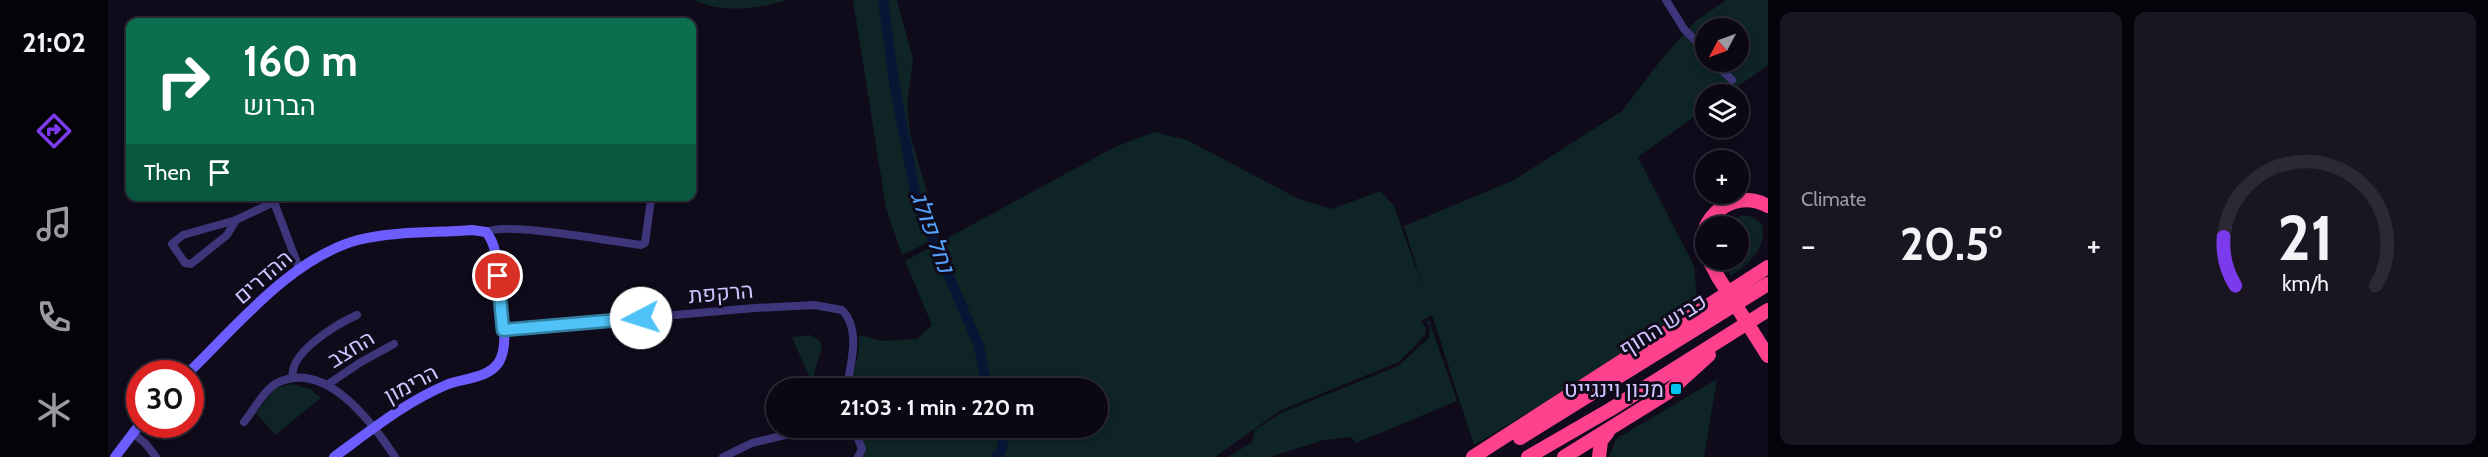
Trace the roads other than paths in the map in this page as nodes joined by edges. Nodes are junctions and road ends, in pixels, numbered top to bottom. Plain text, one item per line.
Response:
1 (1666, 0) edge
2 (1695, 40) edge
3 (1724, 72) edge
4 (1732, 80) dead end
5 (651, 201) edge
6 (1767, 206) edge
7 (1713, 216) edge
8 (236, 220) junction
9 (486, 232) junction
10 (1768, 259) edge
11 (1768, 267) edge
12 (299, 268) junction
13 (1715, 270) edge
14 (1751, 278) junction
15 (1768, 284) edge
16 (1768, 310) edge
17 (357, 315) dead end
18 (503, 330) junction
19 (1735, 331) junction
20 (394, 344) dead end
21 (1768, 356) edge
22 (202, 360) edge
23 (293, 378) junction
24 (848, 378) edge
25 (327, 386) junction
26 (244, 422) dead end
27 (375, 427) junction
28 (1609, 430) junction
29 (129, 438) edge
30 (142, 438) edge
31 (772, 438) edge
32 (858, 438) edge
33 (115, 457) edge
34 (156, 457) edge
35 (334, 457) edge
36 (394, 457) edge
37 (723, 457) edge
38 (858, 457) edge
39 (1473, 457) edge
40 (1488, 457) edge
41 (1528, 457) edge
42 (1564, 457) edge
43 (1599, 457) edge

1 - 2 street
3 - 4 street
5 - 9 street
6 - 7 highway
8 - 8 street
8 - 12 street
9 - 12 street, ההדרים
9 - 18 street
10 - 14 highway
11 - 14 highway
12 - 22 street, ההדרים
13 - 21 highway, bridge
14 - 39 highway
15 - 40 highway, כביש החוף
16 - 19 highway, כביש החוף
17 - 23 street
18 - 24 street, הרקפת
18 - 27 street, הרימון
19 - 28 highway
19 - 41 highway, כביש החוף
20 - 25 street, החצב
23 - 25 street
23 - 26 street
25 - 27 street
27 - 35 street, הרימון
27 - 36 street
28 - 42 highway
28 - 43 highway
29 - 33 street
30 - 34 street
31 - 37 street
32 - 38 street

